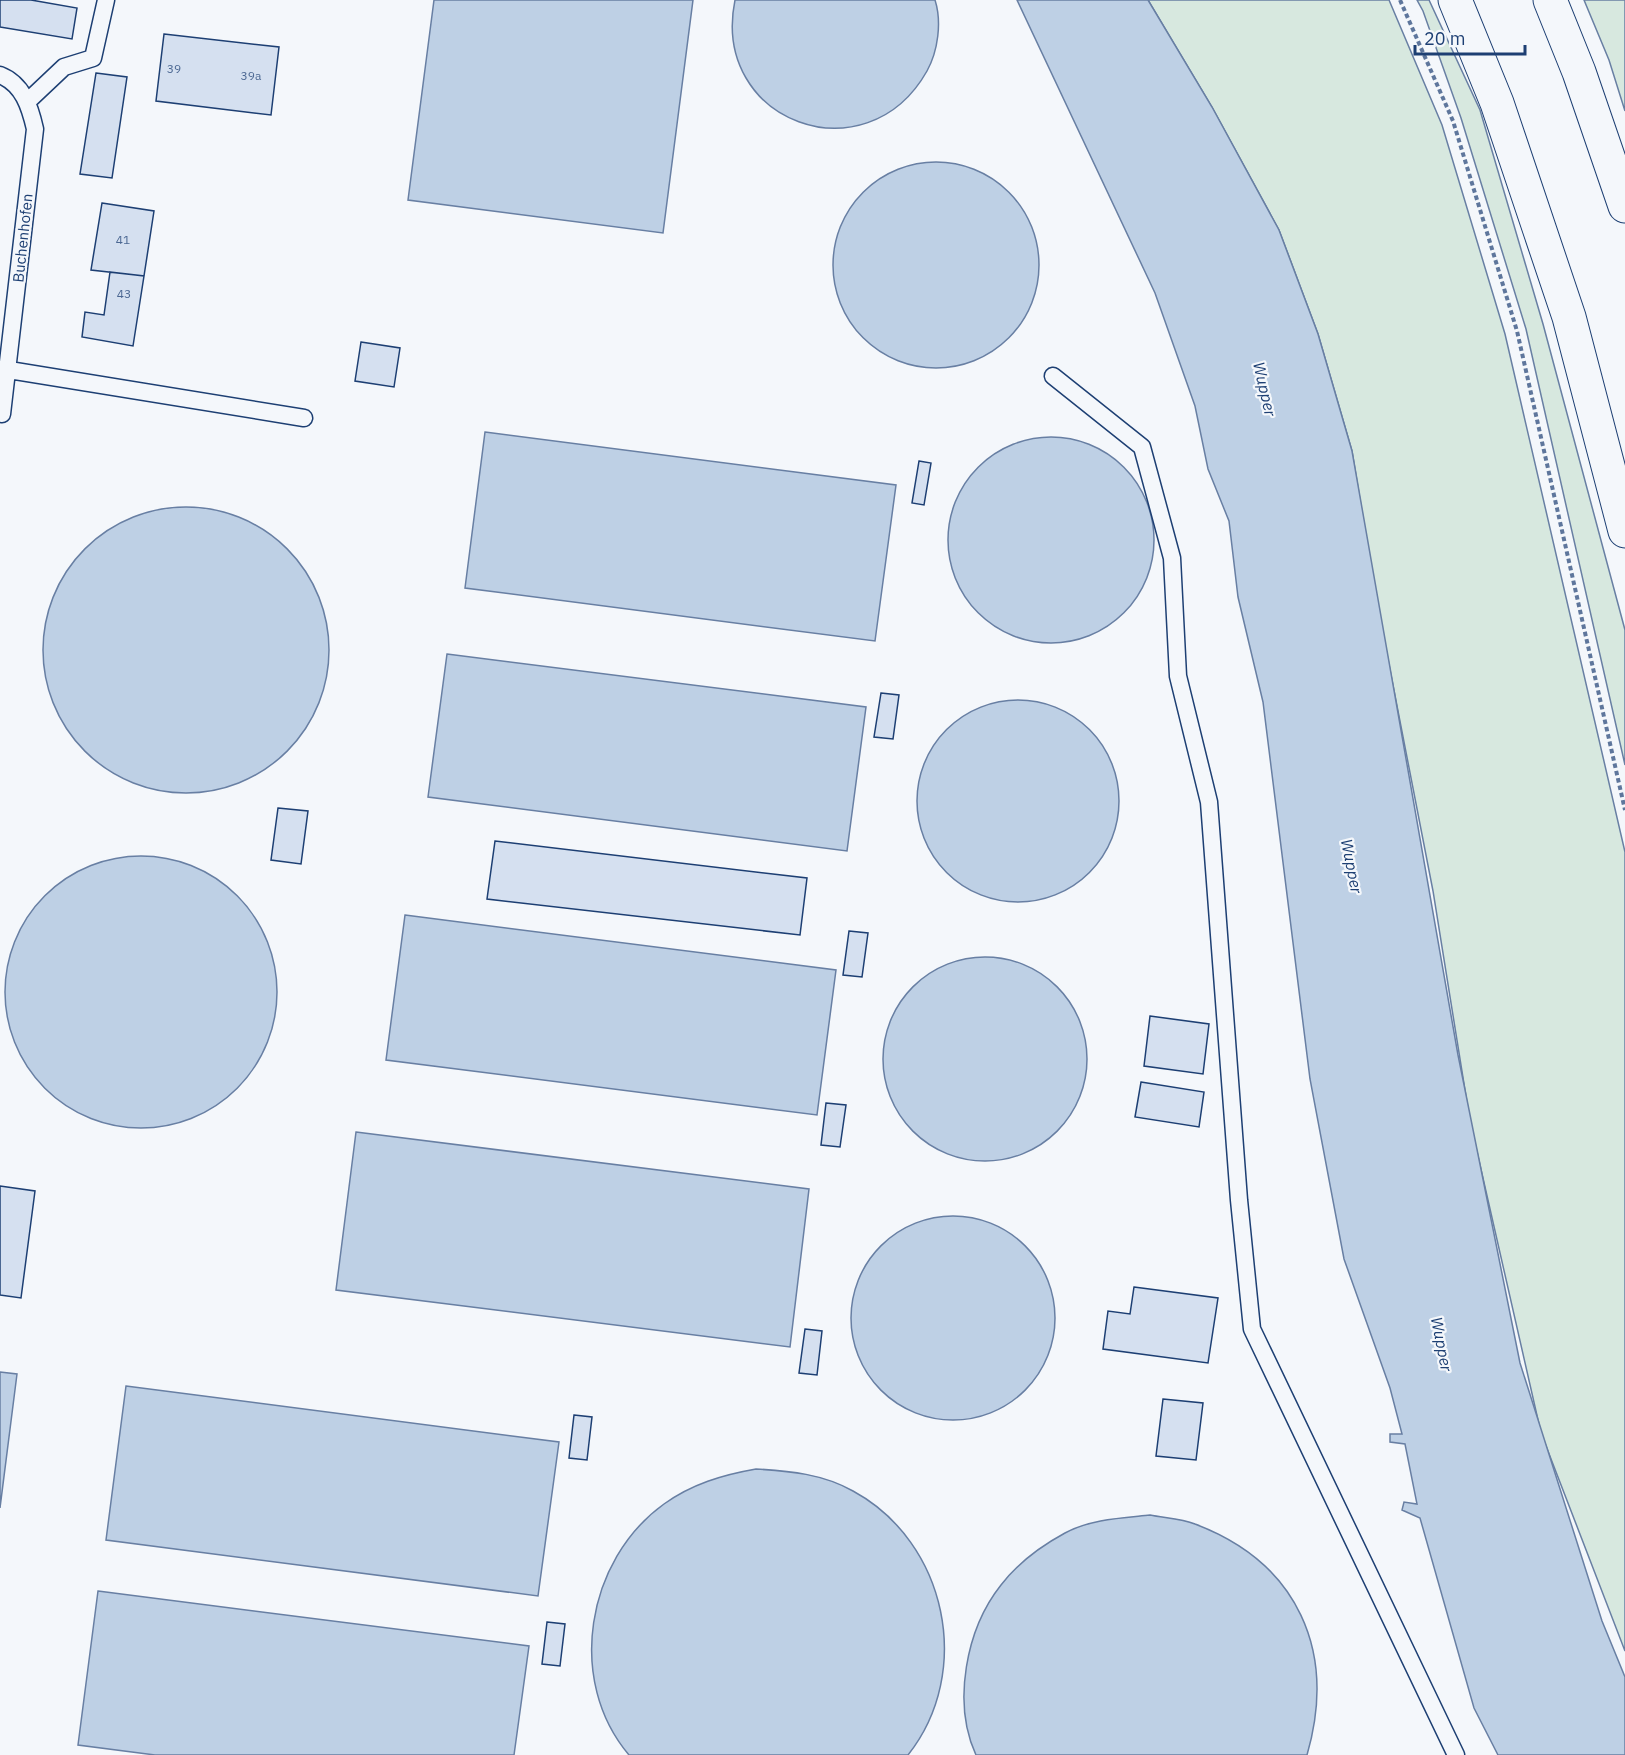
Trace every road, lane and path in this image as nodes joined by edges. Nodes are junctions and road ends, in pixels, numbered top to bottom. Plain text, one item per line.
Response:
1 (106, 0) edge
2 (1400, 0) edge
3 (1455, 0) edge
4 (1550, 0) edge
5 (0, 75) edge
6 (28, 101) junction
7 (1625, 206) edge
8 (4, 372) edge
9 (1053, 376) dead end
10 (2, 414) dead end
11 (304, 418) dead end
12 (1625, 531) edge
13 (1625, 810) edge
14 (1456, 1755) edge

1 - 6 lane
2 - 13 path
3 - 12 highway
4 - 7 highway
5 - 6 lane, Buchenhofen
6 - 8 lane, Buchenhofen
8 - 10 lane, Buchenhofen
8 - 11 lane
9 - 14 lane

